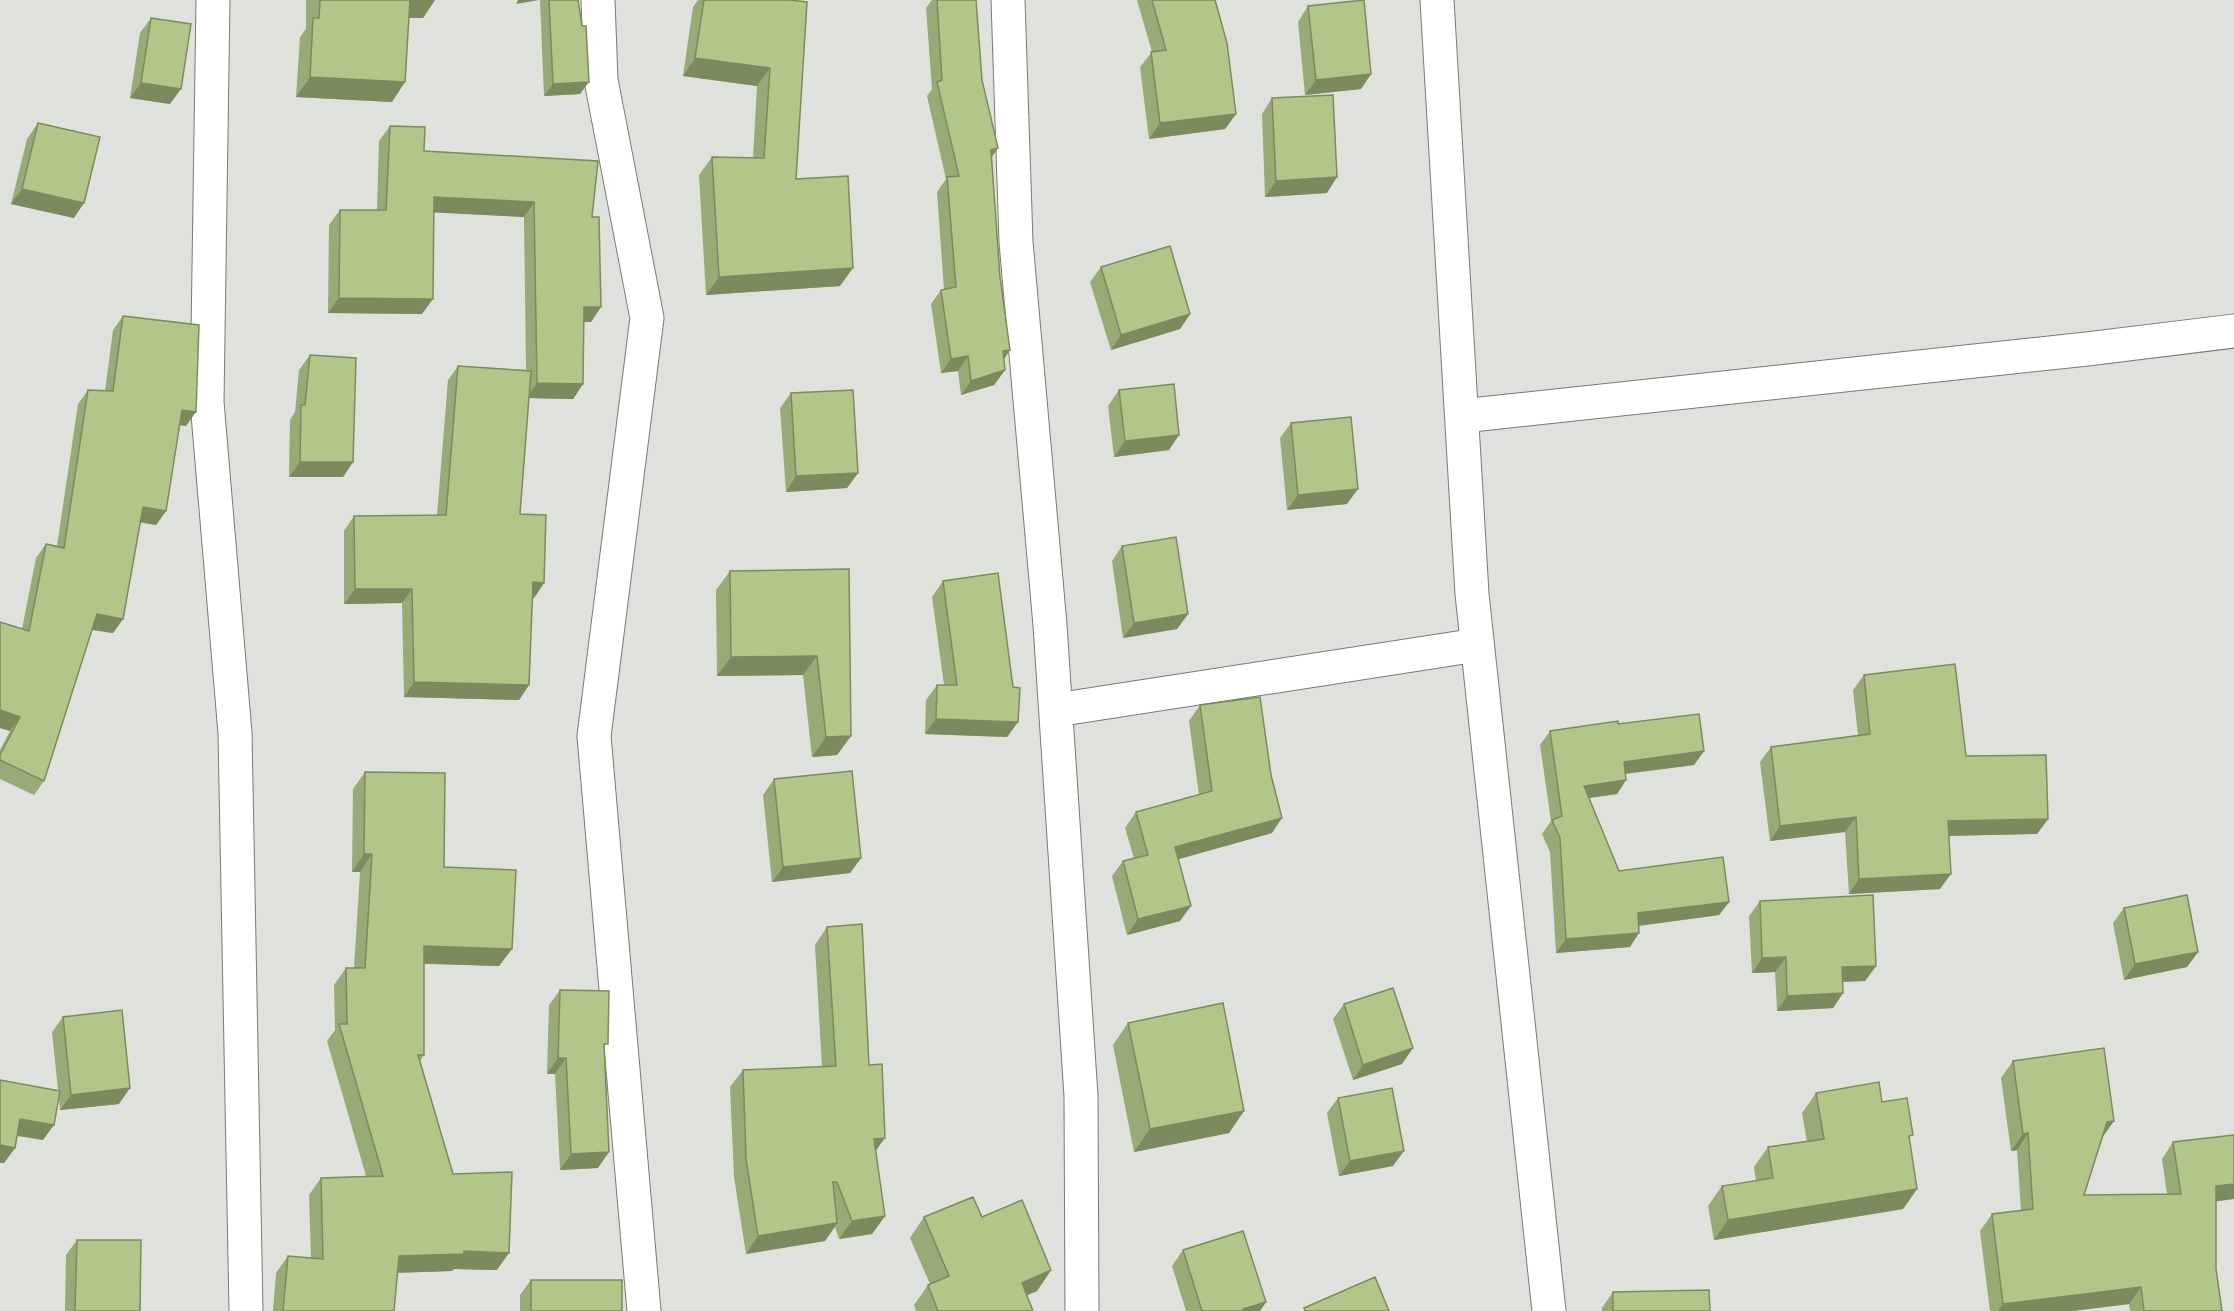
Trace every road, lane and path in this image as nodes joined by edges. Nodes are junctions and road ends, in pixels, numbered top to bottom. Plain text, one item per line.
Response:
1 (213, 0) edge
2 (598, 0) edge
3 (1008, 0) edge
4 (1437, 0) edge
5 (2234, 331) edge
6 (1462, 416) junction
7 (1477, 645) junction
8 (1056, 710) junction
9 (246, 1311) edge
10 (644, 1311) edge
11 (1082, 1311) edge
12 (1549, 1311) edge

1 - 9 street
2 - 10 street
3 - 8 street
4 - 6 street
5 - 6 street
6 - 7 street
7 - 8 street
7 - 12 street
8 - 11 street

